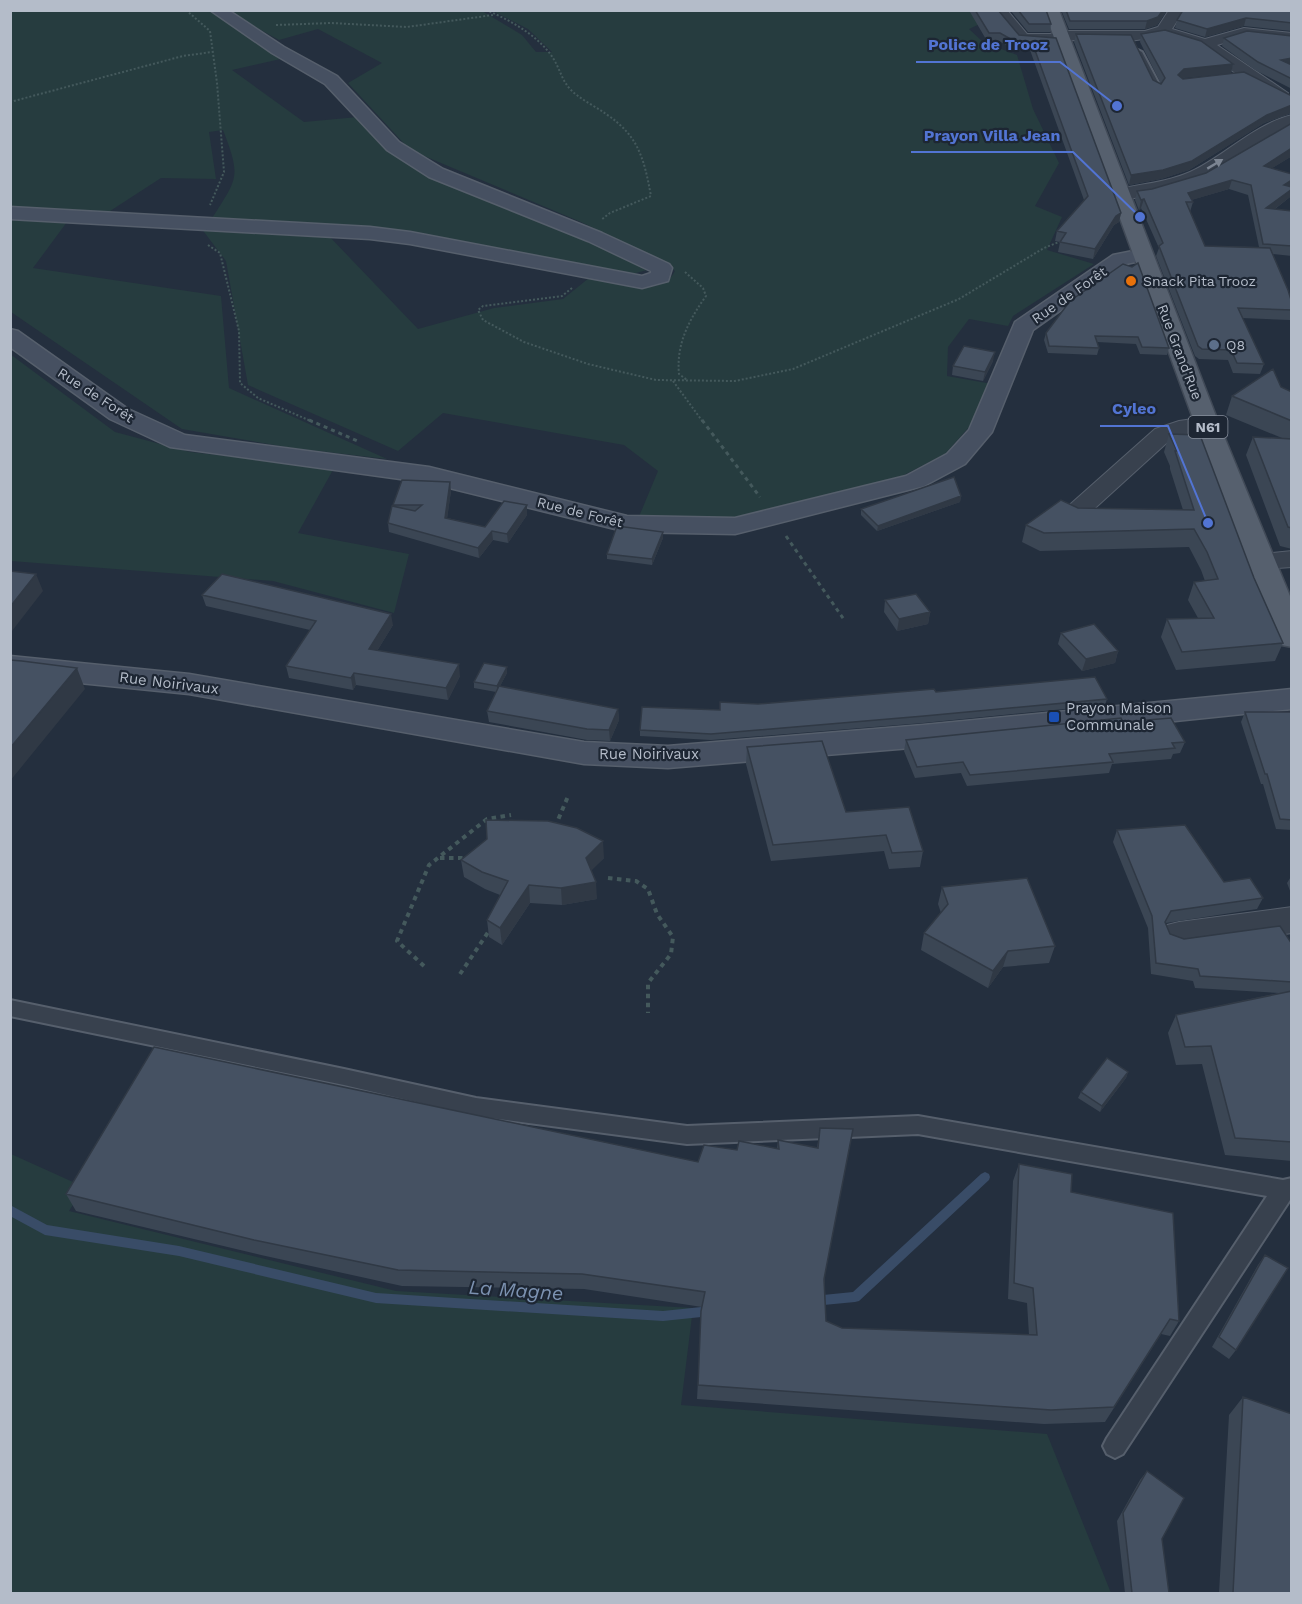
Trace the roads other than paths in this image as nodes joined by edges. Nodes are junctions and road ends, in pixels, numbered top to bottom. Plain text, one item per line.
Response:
1 (217, 10) edge
2 (999, 10) edge
3 (1051, 10) edge
4 (1177, 10) edge
5 (1163, 31) junction
6 (1130, 36) junction
7 (1061, 37) junction
8 (1292, 38) edge
9 (1205, 44) junction
10 (1158, 88) edge
11 (1292, 99) edge
12 (1292, 120) edge
13 (1120, 194) junction
14 (10, 213) edge
15 (1143, 255) junction
16 (10, 336) edge
17 (1207, 424) junction
18 (1074, 514) edge
19 (1292, 559) edge
20 (1260, 561) junction
21 (1292, 638) edge
22 (10, 666) edge
23 (1292, 699) edge
24 (1292, 920) edge
25 (1179, 935) edge
26 (10, 1008) edge
27 (1287, 1188) edge
28 (1115, 1446) dead end

1 - 14 street
2 - 7 street
3 - 7 main road, Rue Grand'Rue / N61
4 - 5 street
5 - 6 street
5 - 9 street
6 - 7 street
6 - 10 lane
7 - 13 main road, Rue Grand'Rue / N61
8 - 9 street
9 - 11 street
13 -> 12 street
13 - 15 main road, Rue Grand'Rue / N61
15 - 16 street, Rue de Forêt
15 - 17 main road, Rue Grand'Rue / N61
17 - 18 street
17 - 20 main road, Rue Grand'Rue / N61
19 - 20 street
20 - 21 main road, Rue Grand'Rue / N61
22 - 23 street, Rue Noirivaux
24 - 25 street
26 - 27 lane
27 - 28 lane

